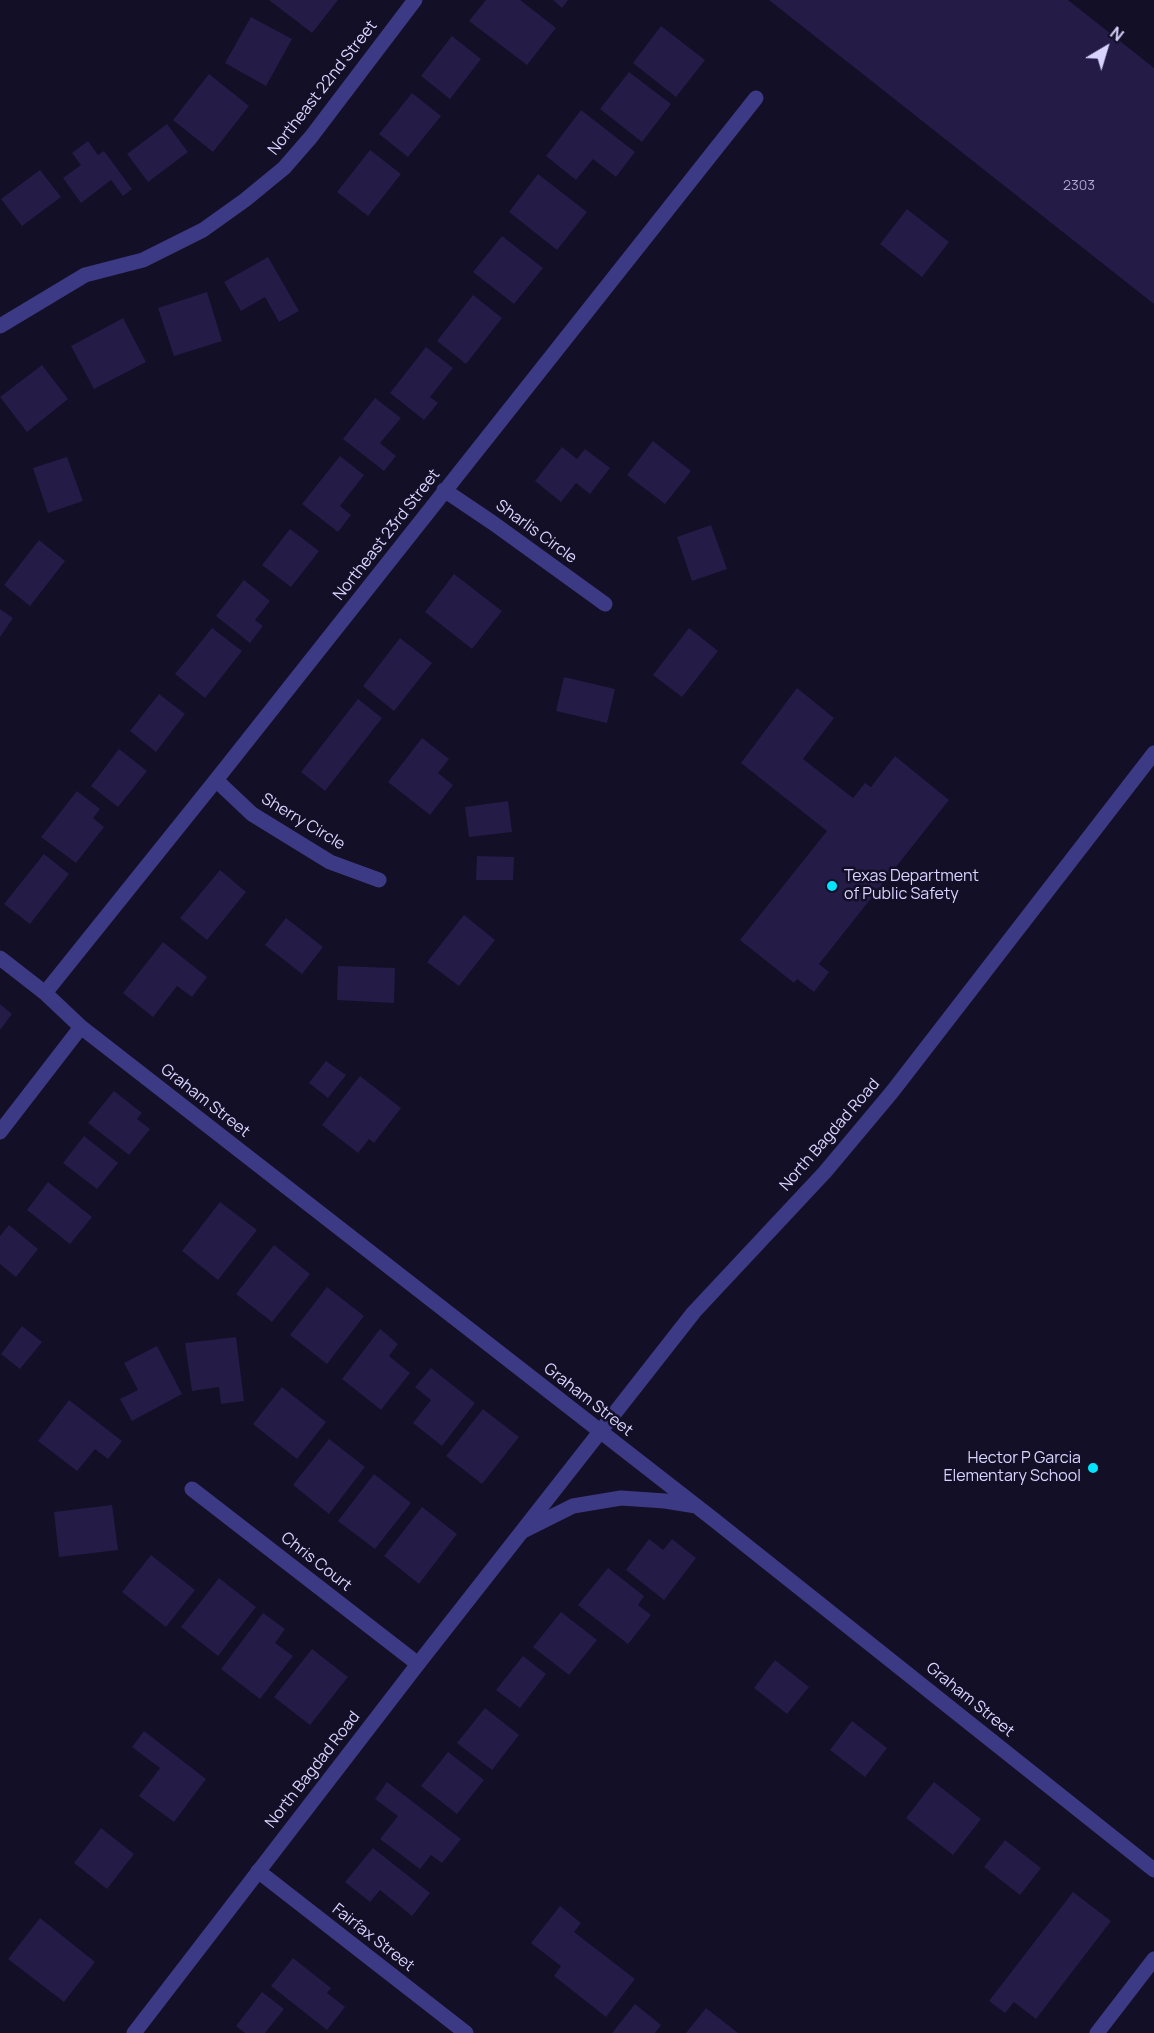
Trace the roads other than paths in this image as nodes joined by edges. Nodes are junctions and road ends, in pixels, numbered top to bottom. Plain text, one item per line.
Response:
1 (415, 0) edge
2 (756, 98) dead end
3 (0, 326) edge
4 (444, 490) junction
5 (605, 604) dead end
6 (1154, 753) edge
7 (216, 780) junction
8 (379, 880) dead end
9 (0, 958) edge
10 (45, 993) junction
11 (81, 1027) junction
12 (0, 1132) edge
13 (600, 1432) junction
14 (192, 1489) dead end
15 (697, 1506) junction
16 (523, 1531) junction
17 (418, 1664) junction
18 (1154, 1870) edge
19 (258, 1871) junction
20 (1154, 1959) edge
21 (134, 2033) edge
22 (466, 2033) edge
23 (1097, 2033) edge

1 - 3 street, Northeast 22nd Street
2 - 4 street, Northeast 23rd Street
4 - 5 street, Sharlis Circle
4 - 7 street, Northeast 23rd Street
6 - 13 street, North Bagdad Road
7 - 8 street, Sherry Circle
7 - 10 street, Northeast 23rd Street
9 - 10 street, Graham Street
10 - 11 street, Graham Street
11 - 12 street
11 - 13 street, Graham Street
13 - 15 street, Graham Street
13 - 16 street, North Bagdad Road
14 - 17 street, Chris Court
15 - 16 street, North Bagdad Road
15 - 18 street, Graham Street
16 - 17 street, North Bagdad Road
17 - 19 street, North Bagdad Road
19 - 21 street, North Bagdad Road
19 - 22 street, Fairfax Street
20 - 23 street

